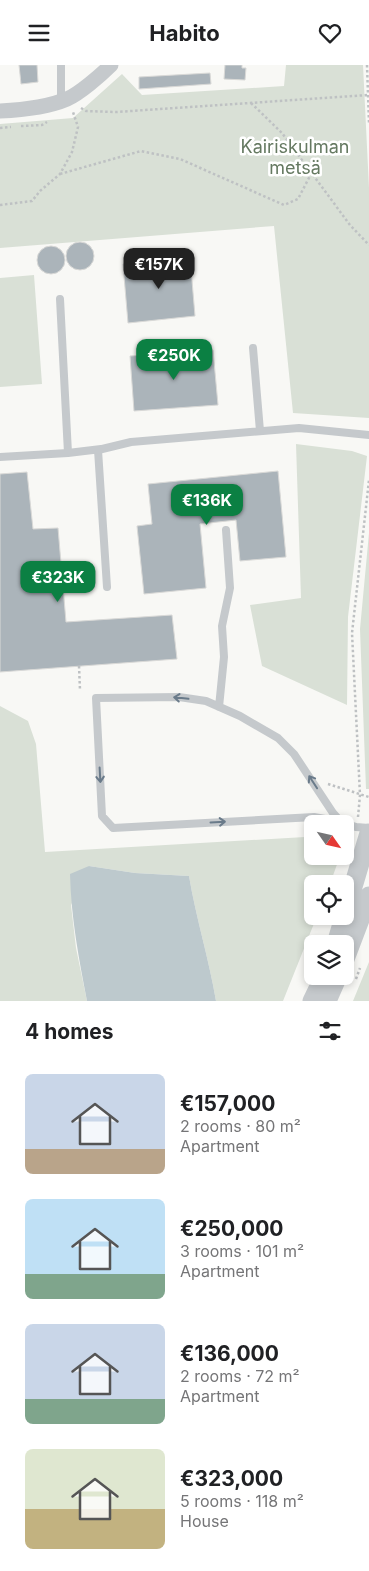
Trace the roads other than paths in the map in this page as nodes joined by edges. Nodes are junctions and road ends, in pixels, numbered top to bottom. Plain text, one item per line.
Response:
1 (61, 65) edge
2 (111, 65) edge
3 (67, 102) junction
4 (0, 111) edge
5 (60, 299) dead end
6 (253, 347) dead end
7 (260, 431) junction
8 (369, 435) edge
9 (101, 449) junction
10 (68, 453) junction
11 (0, 457) edge
12 (226, 530) dead end
13 (107, 587) dead end
14 (219, 707) junction
15 (335, 815) edge
16 (304, 818) edge
17 (369, 828) edge
18 (363, 830) edge
19 (369, 896) edge
20 (338, 935) edge
21 (354, 935) edge
22 (320, 985) edge
23 (341, 985) edge
24 (312, 1001) edge
25 (327, 1001) edge

1 - 3 lane
2 - 3 street
3 - 4 street
5 - 10 lane
6 - 7 lane
7 - 8 lane
7 - 9 lane
9 - 10 lane
9 - 13 lane
10 - 11 lane
12 - 14 lane
15 -> 14 lane
14 -> 16 lane
17 - 18 lane
18 - 20 street
19 - 21 street
22 - 24 street
23 - 25 street

